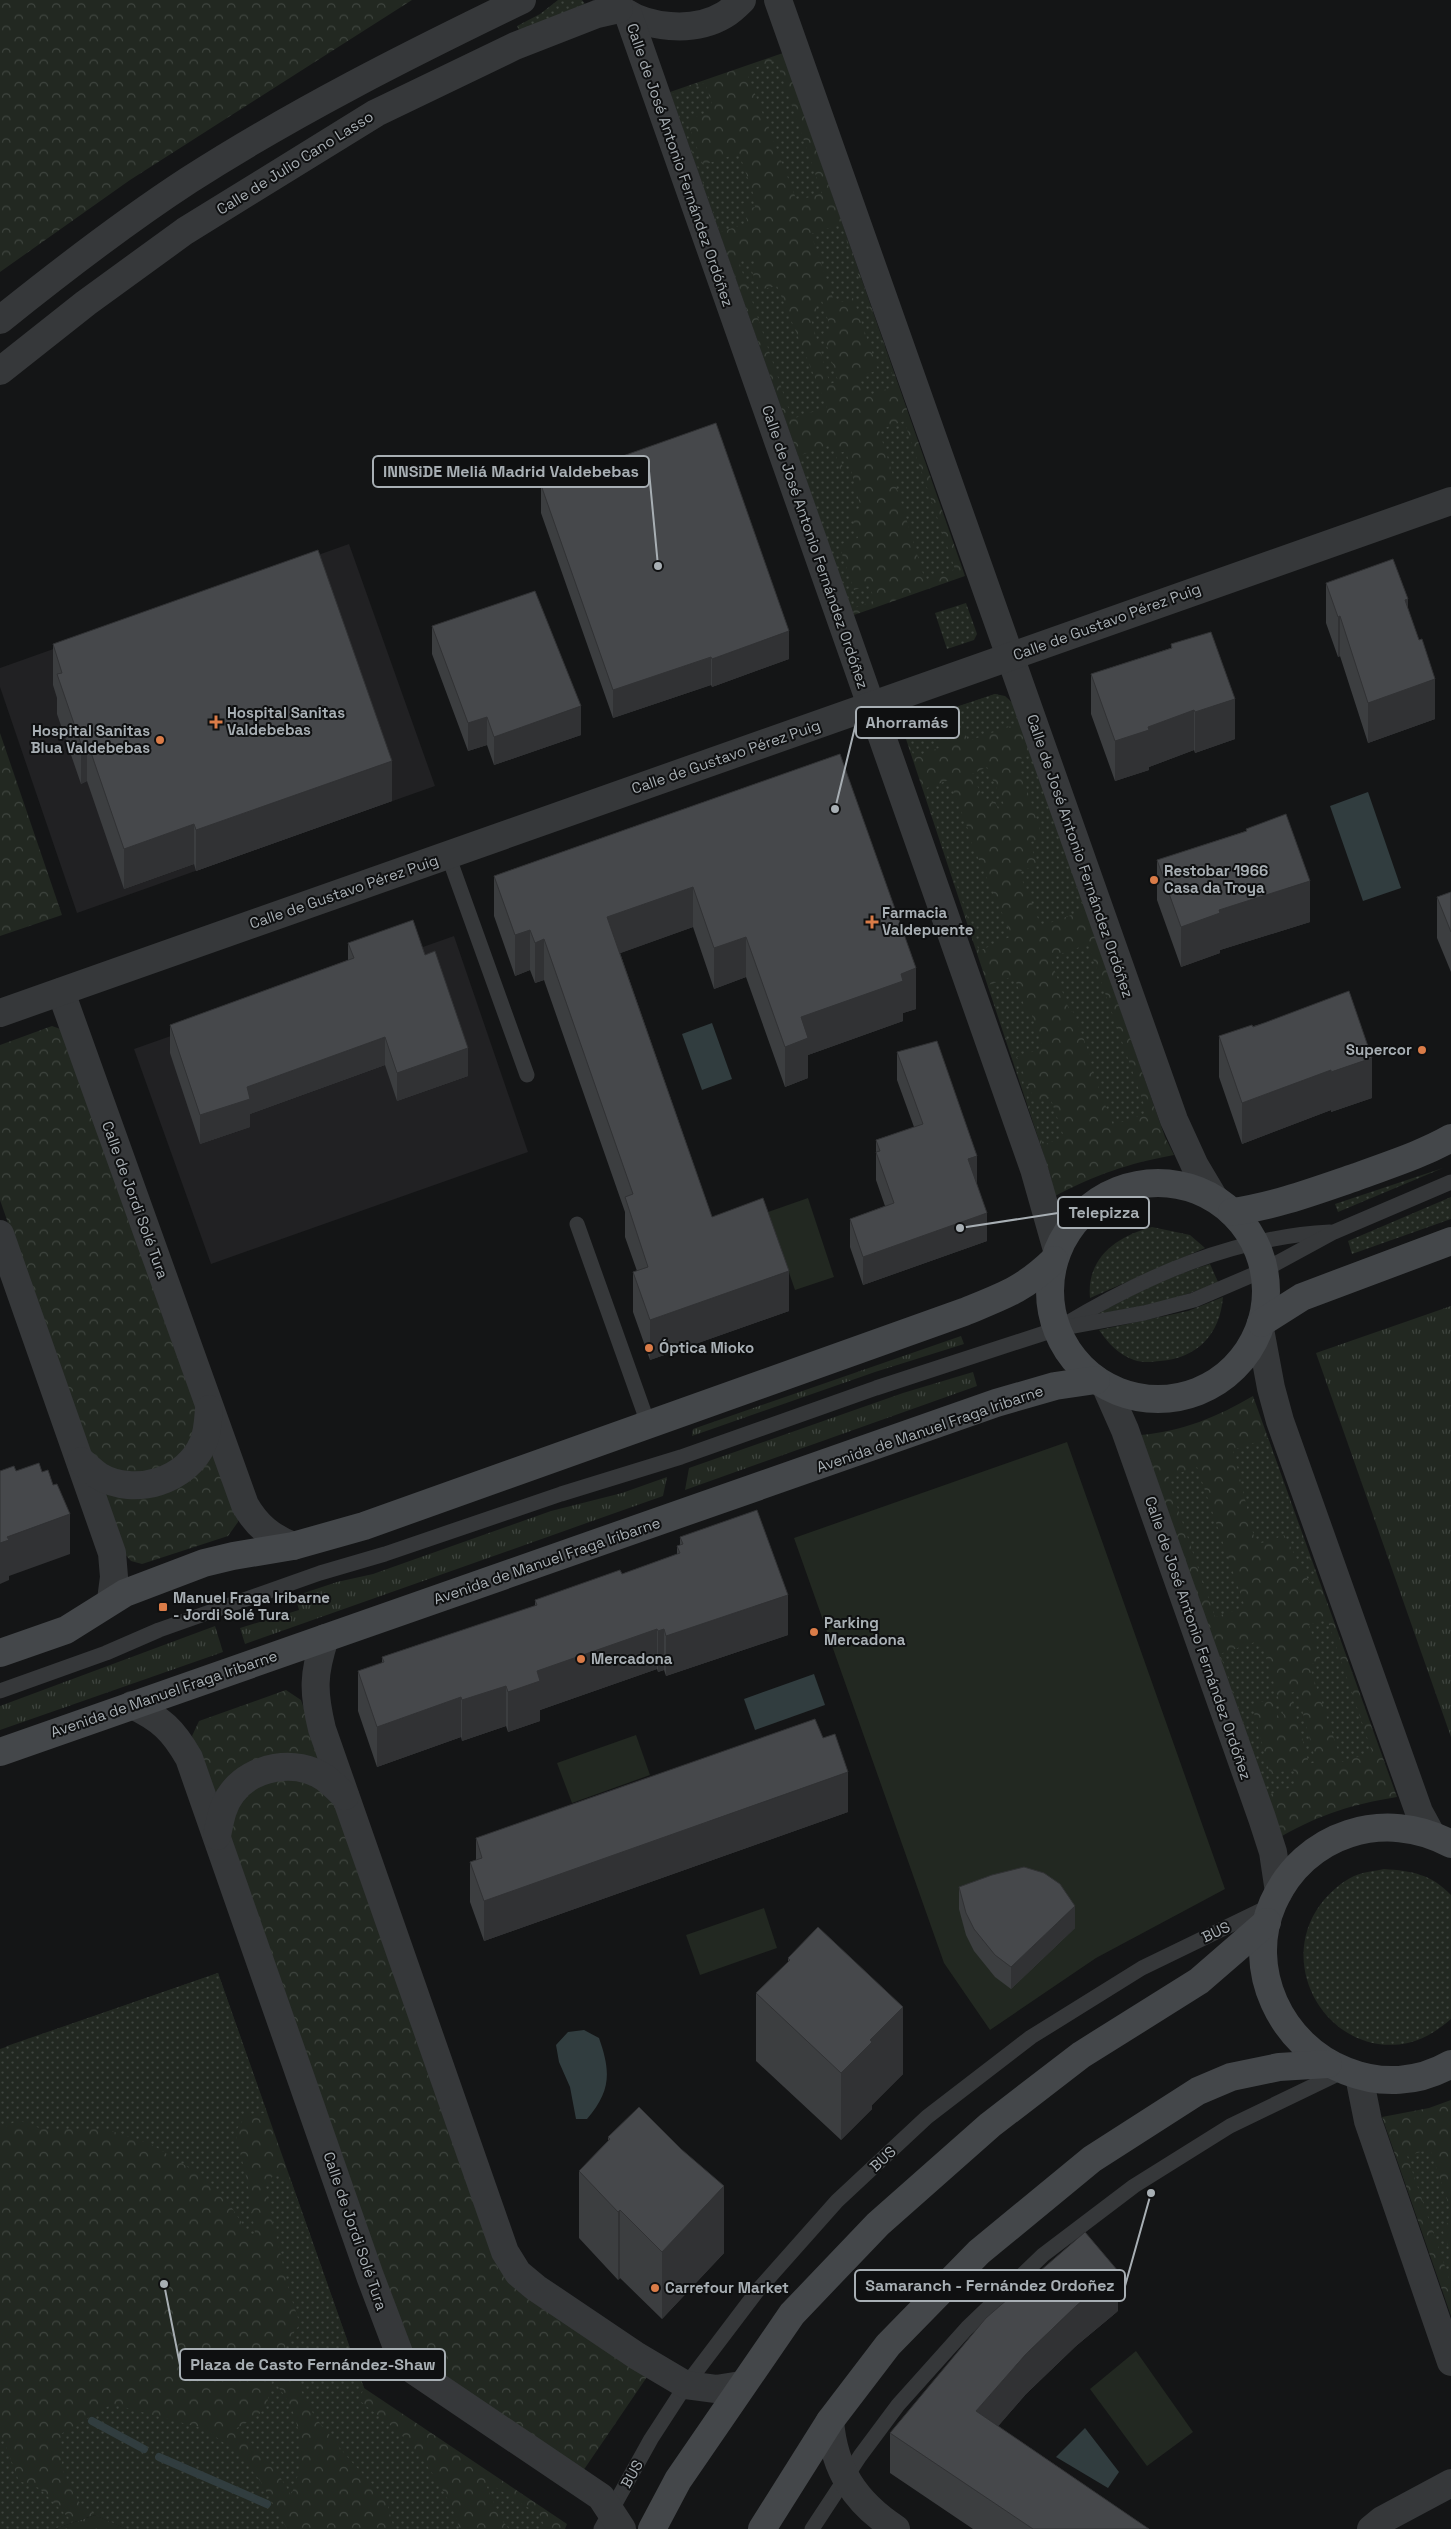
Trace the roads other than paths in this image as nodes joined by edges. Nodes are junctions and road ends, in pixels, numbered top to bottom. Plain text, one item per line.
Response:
1 (522, 0) edge
2 (742, 0) edge
3 (778, 0) edge
4 (619, 8) edge
5 (0, 320) edge
6 (0, 371) edge
7 (1451, 501) edge
8 (1010, 657) junction
9 (871, 706) junction
10 (448, 855) junction
11 (61, 992) junction
12 (0, 1013) edge
13 (526, 1075) dead end
14 (1451, 1138) edge
15 (1451, 1182) edge
16 (1223, 1205) junction
17 (578, 1224) dead end
18 (1334, 1232) junction
19 (0, 1234) edge
20 (1451, 1241) edge
21 (1254, 1242) junction
22 (1056, 1255) junction
23 (1264, 1270) junction
24 (1261, 1326) junction
25 (1057, 1329) junction
26 (1101, 1384) junction
27 (210, 1408) junction
28 (643, 1426) junction
29 (81, 1461) junction
30 (294, 1546) junction
31 (111, 1600) junction
32 (324, 1638) junction
33 (0, 1653) edge
34 (0, 1691) edge
35 (132, 1705) junction
36 (0, 1752) edge
37 (345, 1796) junction
38 (217, 1836) junction
39 (1442, 1837) edge
40 (1273, 1906) junction
41 (1451, 2064) edge
42 (1344, 2070) junction
43 (1448, 2347) edge
44 (686, 2385) junction
45 (741, 2386) junction
46 (830, 2421) junction
47 (845, 2478) junction
48 (1451, 2483) edge
49 (611, 2523) edge
50 (652, 2529) edge
51 (762, 2529) edge
52 (812, 2529) edge
53 (896, 2529) edge
54 (1371, 2529) edge

1 - 5 street
2 - 4 street
3 - 8 street, Calle de José Antonio Fernández Ordóñez
4 - 6 street, Calle de Julio Cano Lasso
4 - 9 street, Calle de José Antonio Fernández Ordóñez
7 - 8 street, Calle de Gustavo Pérez Puig
8 - 9 street, Calle de Gustavo Pérez Puig
8 - 16 street, Calle de José Antonio Fernández Ordóñez
9 - 10 street, Calle de Gustavo Pérez Puig
9 - 22 street, Calle de José Antonio Fernández Ordóñez
10 - 11 street, Calle de Gustavo Pérez Puig
10 - 13 lane
11 - 12 street, Calle de Gustavo Pérez Puig
11 - 27 street, Calle de Jordi Solé Tura
14 - 16 street
15 - 18 lane
16 - 21 street
16 - 22 street
17 - 28 lane
18 - 21 lane
18 - 23 lane
19 - 29 street
20 - 24 street
21 - 23 street
21 - 25 lane
22 - 25 street
22 - 28 street
23 - 24 street
23 - 25 lane
24 - 26 street
24 - 39 street
25 - 26 street
25 - 34 lane
26 - 32 street, Avenida de Manuel Fraga Iribarne
26 - 40 street, Calle de José Antonio Fernández Ordóñez
27 - 29 street
27 - 30 street, Calle de Jordi Solé Tura
28 - 30 street
29 - 31 street
30 - 31 street
31 - 33 street
32 - 35 street, Avenida de Manuel Fraga Iribarne
32 - 37 street
35 - 36 street, Avenida de Manuel Fraga Iribarne
35 - 38 street, Calle de Jordi Solé Tura
37 - 38 street
37 - 44 street
38 - 49 street, Calle de Jordi Solé Tura
39 - 40 street
40 - 42 street
40 - 44 lane, BUS
40 - 45 street
41 - 42 street
42 - 43 street
42 - 46 street
42 - 47 lane
44 - 45 street
44 - 49 lane, BUS
45 - 50 street
46 - 47 street
46 - 51 street
47 - 52 lane
47 - 53 street
48 - 54 street

